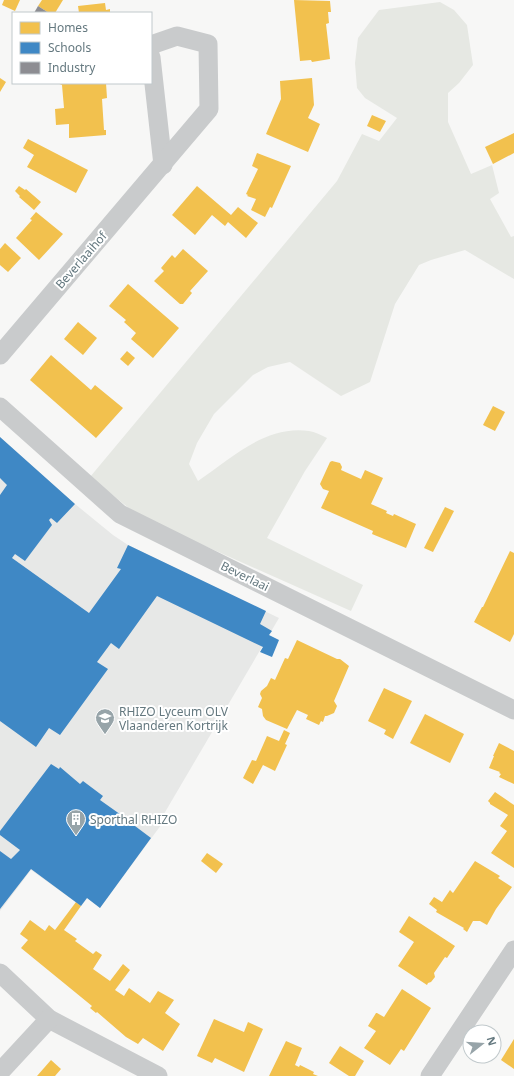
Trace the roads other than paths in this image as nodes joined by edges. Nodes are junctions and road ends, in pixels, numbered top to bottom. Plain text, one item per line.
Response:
1 (152, 46) edge
2 (152, 66) edge
3 (163, 166) junction
4 (0, 355) edge
5 (0, 407) edge
6 (514, 710) edge
7 (514, 950) edge
8 (0, 973) edge
9 (49, 1019) junction
10 (0, 1072) edge
11 (158, 1076) edge
12 (430, 1076) edge

1 - 3 street, Beverlaaihof
2 - 3 street
3 - 4 street, Beverlaaihof
5 - 6 street, Beverlaai
7 - 12 street
8 - 9 street
9 - 10 street
9 - 11 street

